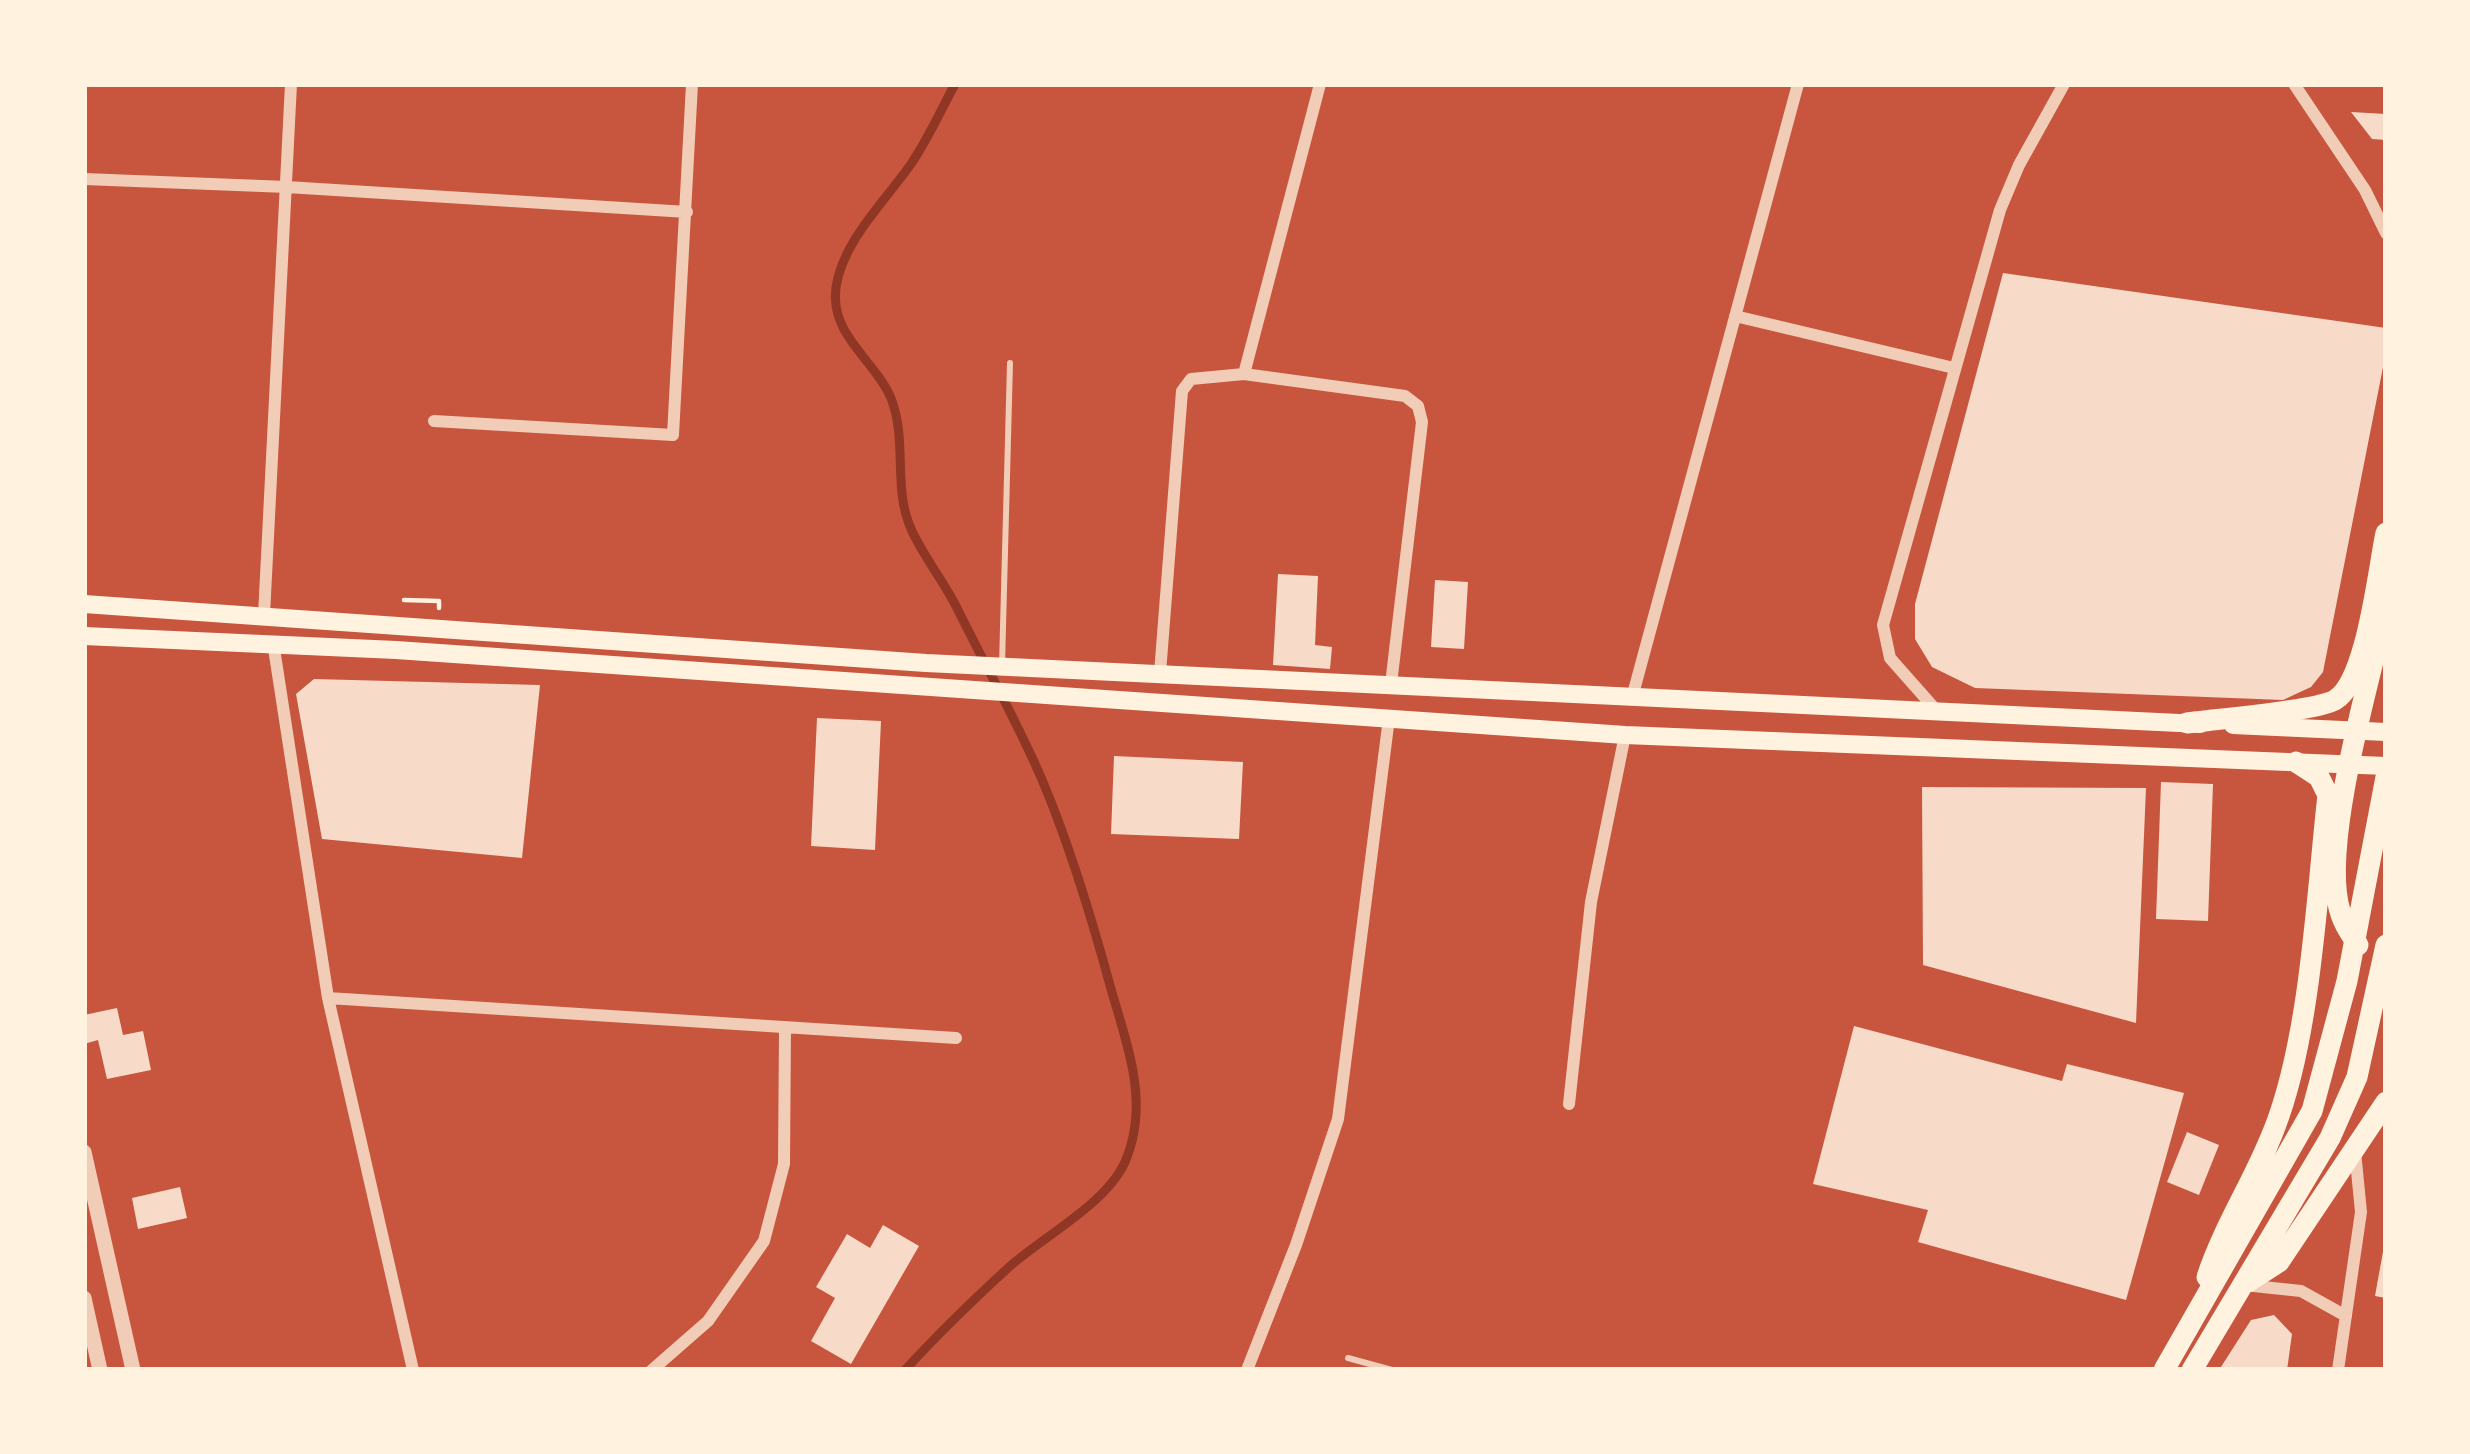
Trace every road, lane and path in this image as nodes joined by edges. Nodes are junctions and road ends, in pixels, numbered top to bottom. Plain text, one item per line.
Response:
1 (291, 84) edge
2 (692, 84) edge
3 (1320, 84) edge
4 (1798, 84) edge
5 (2064, 84) edge
6 (2294, 84) edge
7 (84, 179) edge
8 (287, 187) junction
9 (687, 212) junction
10 (2386, 233) edge
11 (1735, 316) junction
12 (1010, 363) dead end
13 (1954, 368) junction
14 (1244, 374) junction
15 (434, 421) dead end
16 (2386, 533) edge
17 (398, 600) dead end
18 (439, 601) dead end
19 (84, 604) edge
20 (2386, 609) edge
21 (264, 615) junction
22 (84, 636) edge
23 (273, 642) junction
24 (997, 666) junction
25 (1160, 673) junction
26 (1391, 683) junction
27 (1633, 694) junction
28 (1936, 710) junction
29 (1388, 718) junction
30 (2187, 723) junction
31 (2386, 732) edge
32 (1625, 735) junction
33 (2296, 762) junction
34 (2386, 766) edge
35 (2386, 777) edge
36 (2386, 945) edge
37 (2386, 968) edge
38 (328, 998) junction
39 (785, 1028) junction
40 (956, 1038) dead end
41 (2386, 1102) edge
42 (1569, 1103) dead end
43 (2355, 1151) junction
44 (84, 1152) edge
45 (2243, 1285) junction
46 (84, 1298) edge
47 (2346, 1316) junction
48 (2192, 1323) junction
49 (1348, 1358) dead end
50 (100, 1370) edge
51 (133, 1370) edge
52 (413, 1370) edge
53 (652, 1370) edge
54 (1247, 1370) edge
55 (1391, 1370) edge
56 (2164, 1370) edge
57 (2192, 1370) edge
58 (2338, 1370) edge

1 - 8 street
2 - 9 street
3 - 14 street
4 - 11 street
5 - 13 street
6 - 10 street
7 - 8 street
8 - 9 street
8 - 21 street
9 - 15 street
11 - 13 street
11 - 27 street
12 - 24 lane
13 - 28 street
14 - 25 street
14 - 26 street
16 - 30 highway
17 - 18 path
19 - 21 main road
20 - 37 highway
21 - 24 main road
22 - 23 main road
23 - 29 main road
23 - 38 street
24 - 25 main road
25 - 26 main road
26 - 27 main road
27 - 28 main road
28 - 30 main road
29 - 32 main road
29 - 54 street
30 - 31 main road
32 - 33 main road
32 - 42 street
33 - 34 main road
33 - 48 highway
35 - 48 highway
36 - 45 highway
38 - 39 street
38 - 52 street
39 - 40 street
39 - 53 street
41 - 43 highway
43 - 45 highway
43 - 47 street
44 - 51 street
45 - 47 street
45 - 57 highway
46 - 50 street
47 - 58 street
48 - 56 highway
49 - 55 lane

